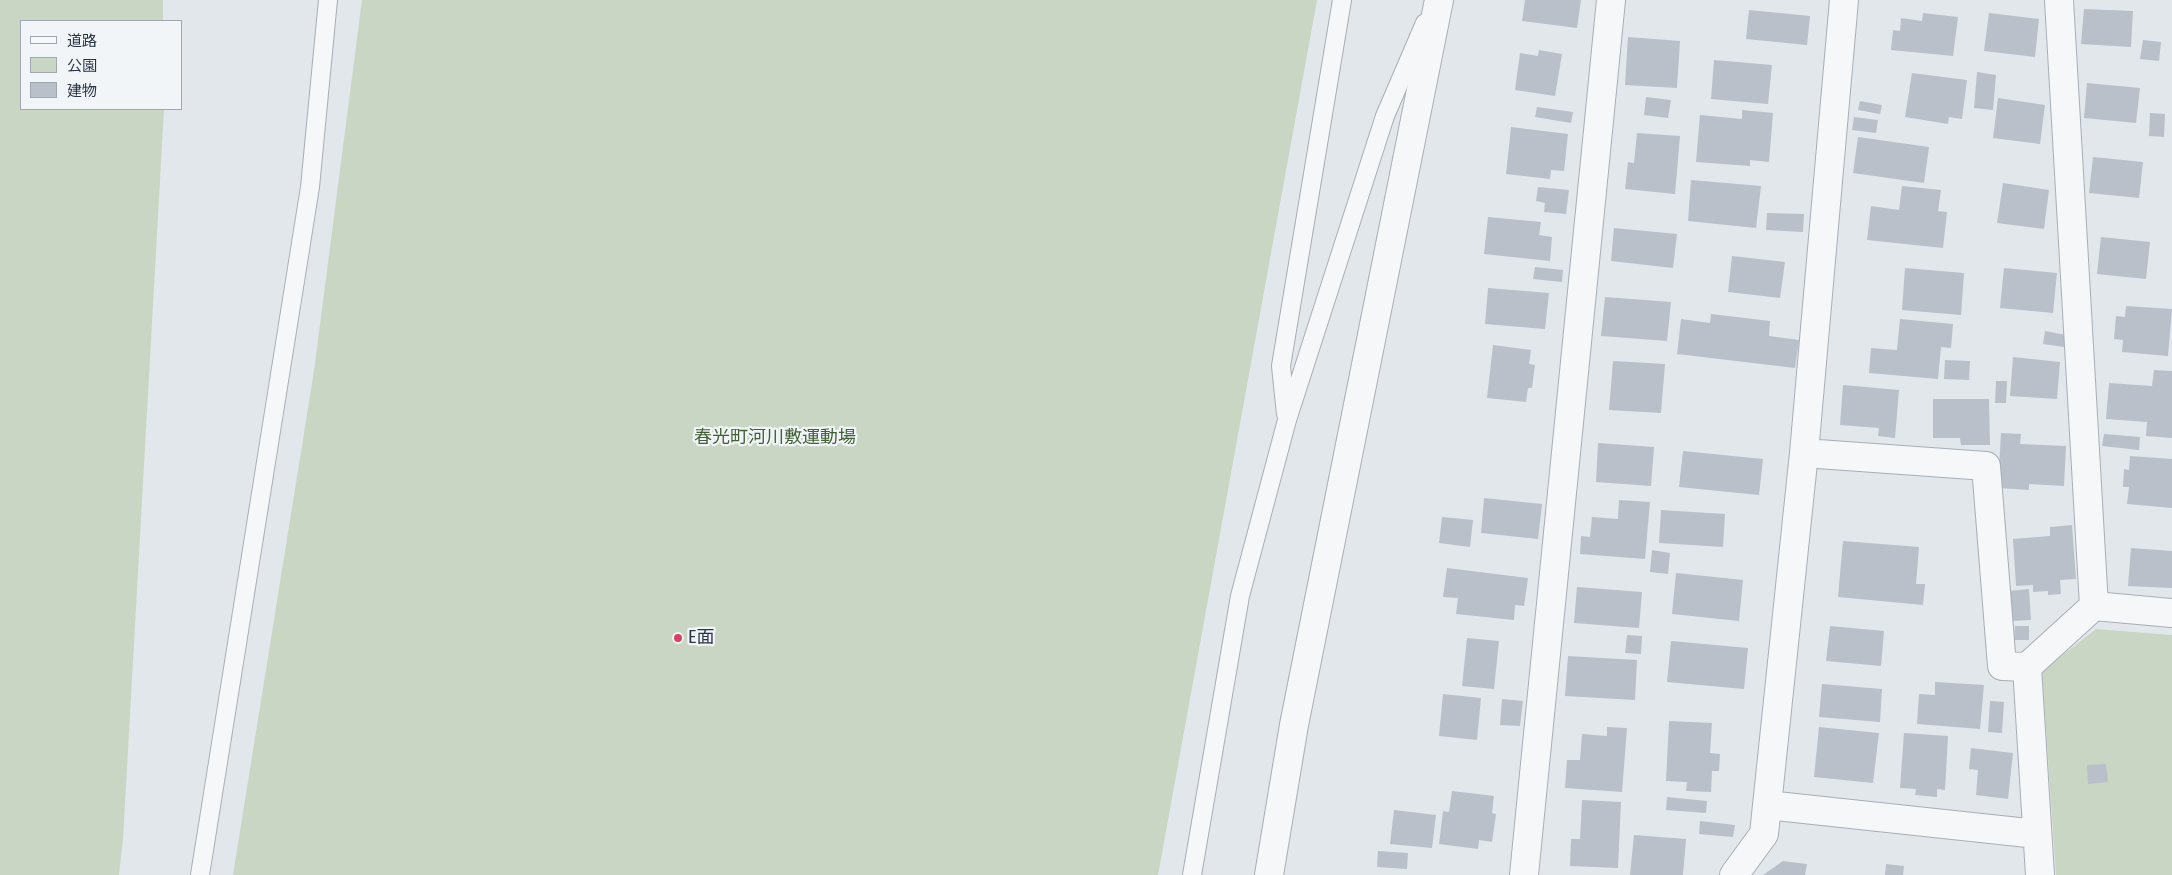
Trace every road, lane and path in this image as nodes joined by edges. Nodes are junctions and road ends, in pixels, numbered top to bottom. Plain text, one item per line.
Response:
1 (328, 0) edge
2 (1342, 0) edge
3 (1437, 0) edge
4 (1611, 0) edge
5 (1844, 0) edge
6 (2058, 0) edge
7 (1287, 420) junction
8 (1804, 453) junction
9 (2094, 606) junction
10 (2172, 613) edge
11 (2027, 667) junction
12 (1767, 805) junction
13 (2037, 834) junction
14 (200, 875) edge
15 (1192, 875) edge
16 (1269, 875) edge
17 (1524, 875) edge
18 (1734, 875) edge
19 (2040, 875) edge

1 - 14 lane
2 - 7 lane
3 - 7 lane
3 - 16 street
4 - 17 street
5 - 8 street
6 - 9 street
7 - 15 lane
8 - 11 street
8 - 12 street
9 - 10 street
9 - 11 street
11 - 13 street
12 - 13 street
12 - 18 street
13 - 19 street

